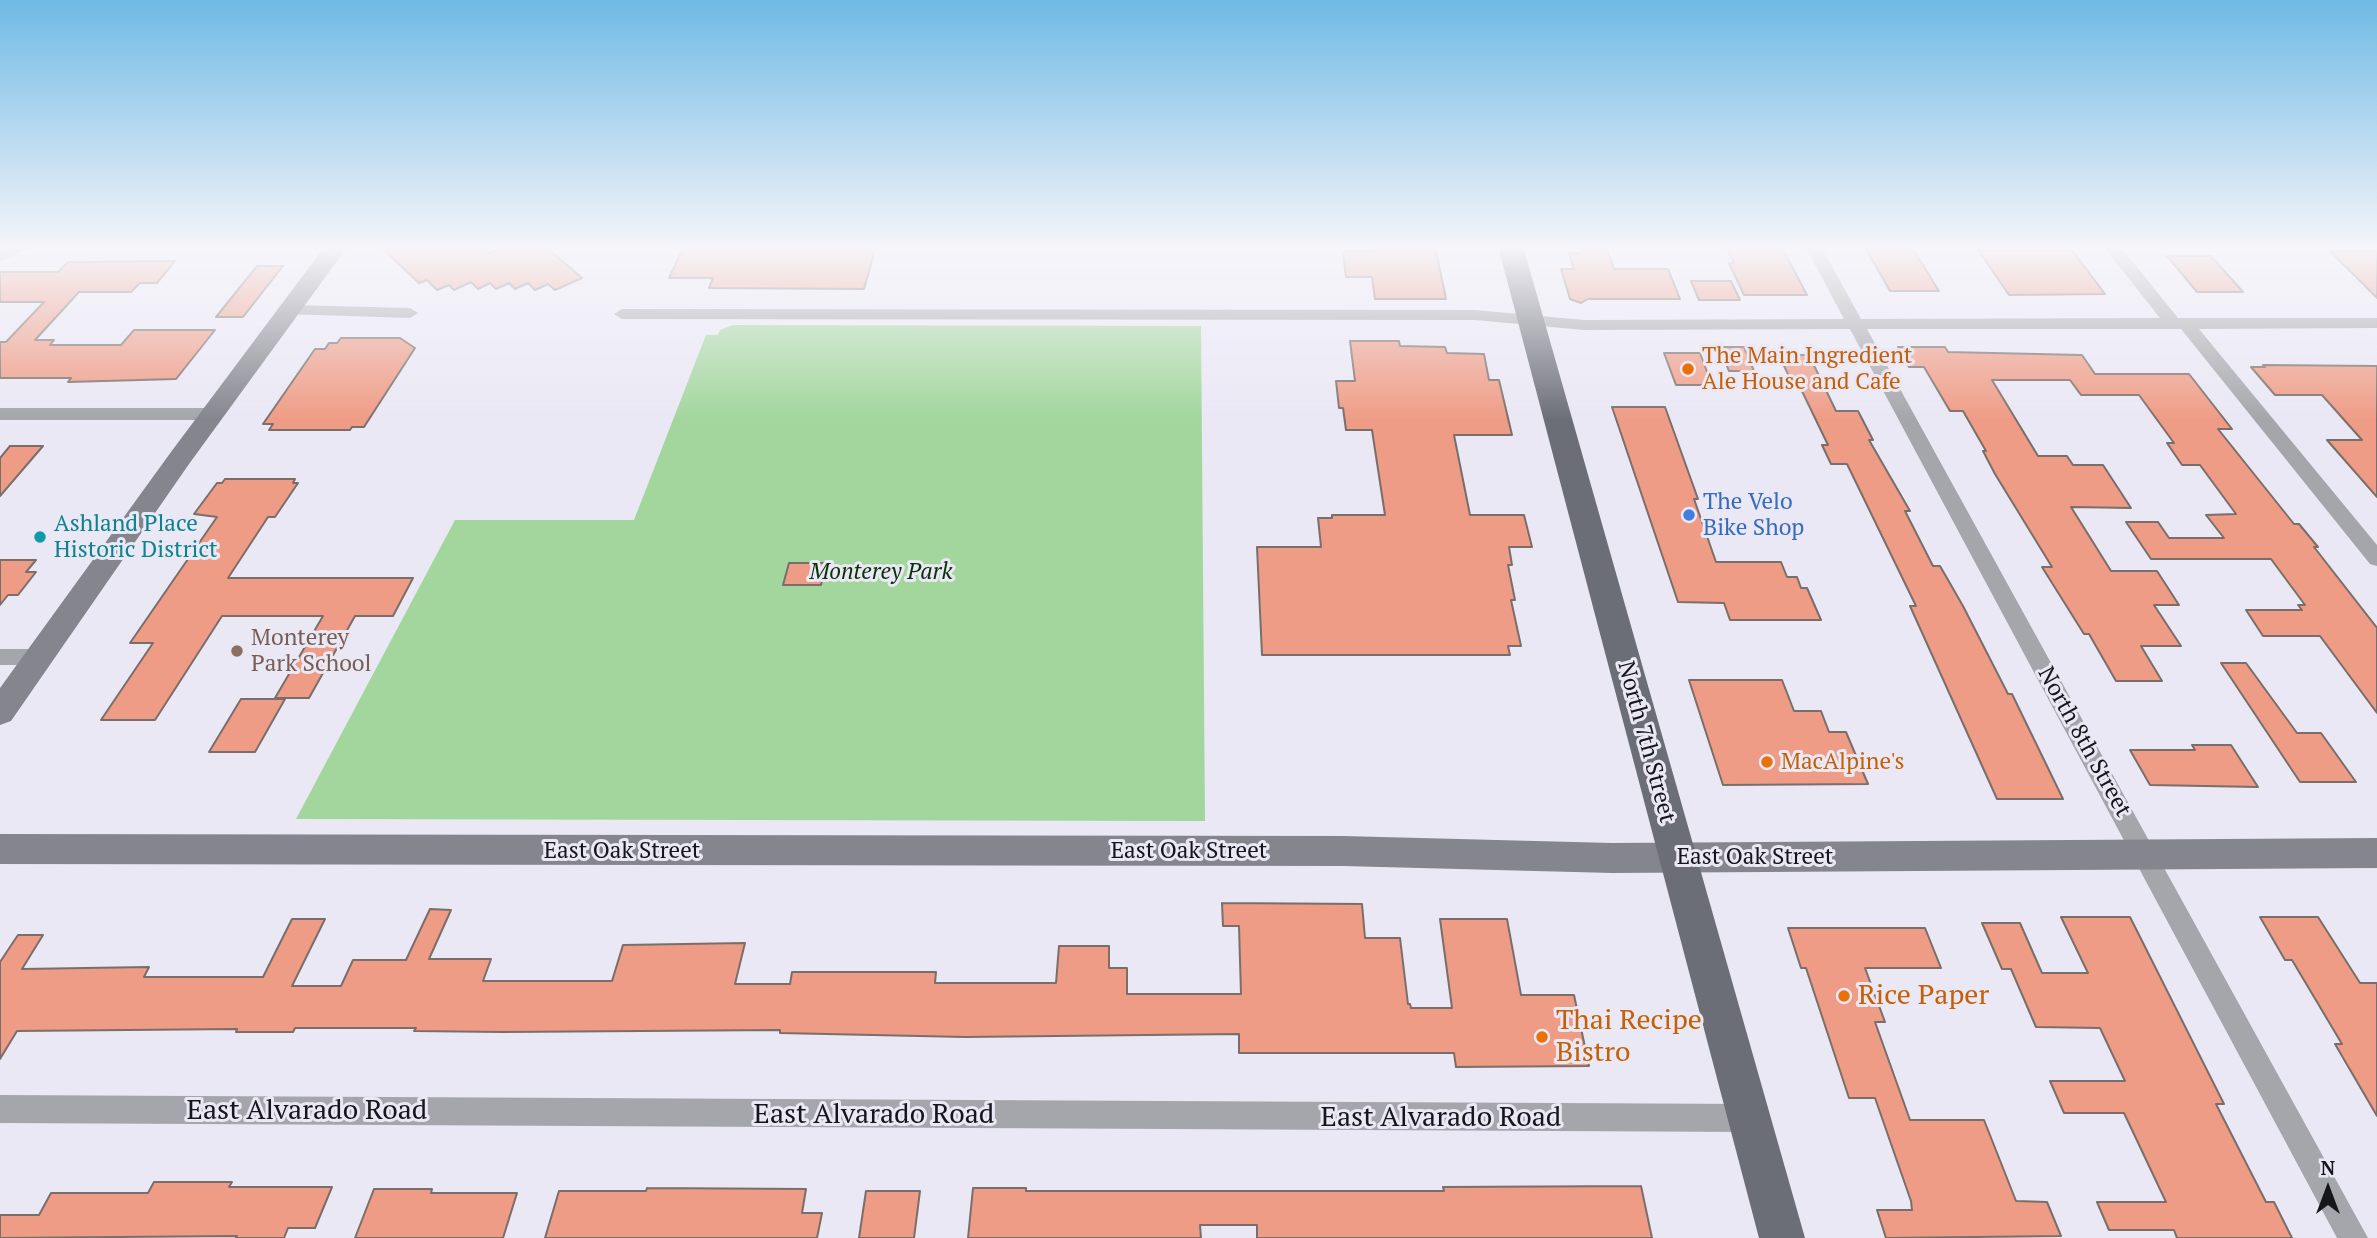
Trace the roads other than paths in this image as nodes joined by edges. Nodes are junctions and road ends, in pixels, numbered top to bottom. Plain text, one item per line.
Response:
1 (295, 304) edge
2 (1525, 304) edge
3 (1844, 304) edge
4 (2162, 304) edge
5 (290, 310) junction
6 (410, 313) dead end
7 (622, 314) dead end
8 (1530, 321) junction
9 (1854, 323) junction
10 (2179, 323) junction
11 (2377, 323) edge
12 (0, 414) edge
13 (213, 414) junction
14 (2377, 559) edge
15 (0, 657) edge
16 (38, 657) junction
17 (0, 712) edge
18 (0, 849) edge
19 (2377, 853) edge
20 (2146, 855) junction
21 (1677, 857) junction
22 (0, 1109) edge
23 (1749, 1118) junction
24 (1782, 1238) edge
25 (2353, 1238) edge

1 - 5 street
2 - 8 main road, North 7th Street
3 - 9 street, North 8th Street
4 - 10 street
5 - 6 street
5 - 13 street
7 - 8 street
8 - 9 street
8 - 21 main road, North 7th Street
9 - 10 street
9 - 20 street, North 8th Street
10 - 11 street
10 - 14 street
12 - 13 street
13 - 16 street
15 - 16 street
16 - 17 street
18 - 21 street, East Oak Street
19 - 20 street, East Oak Street
20 - 21 street, East Oak Street
20 - 25 street, North 8th Street
21 - 23 main road, North 7th Street
22 - 23 street, East Alvarado Road
23 - 24 main road, North 7th Street

